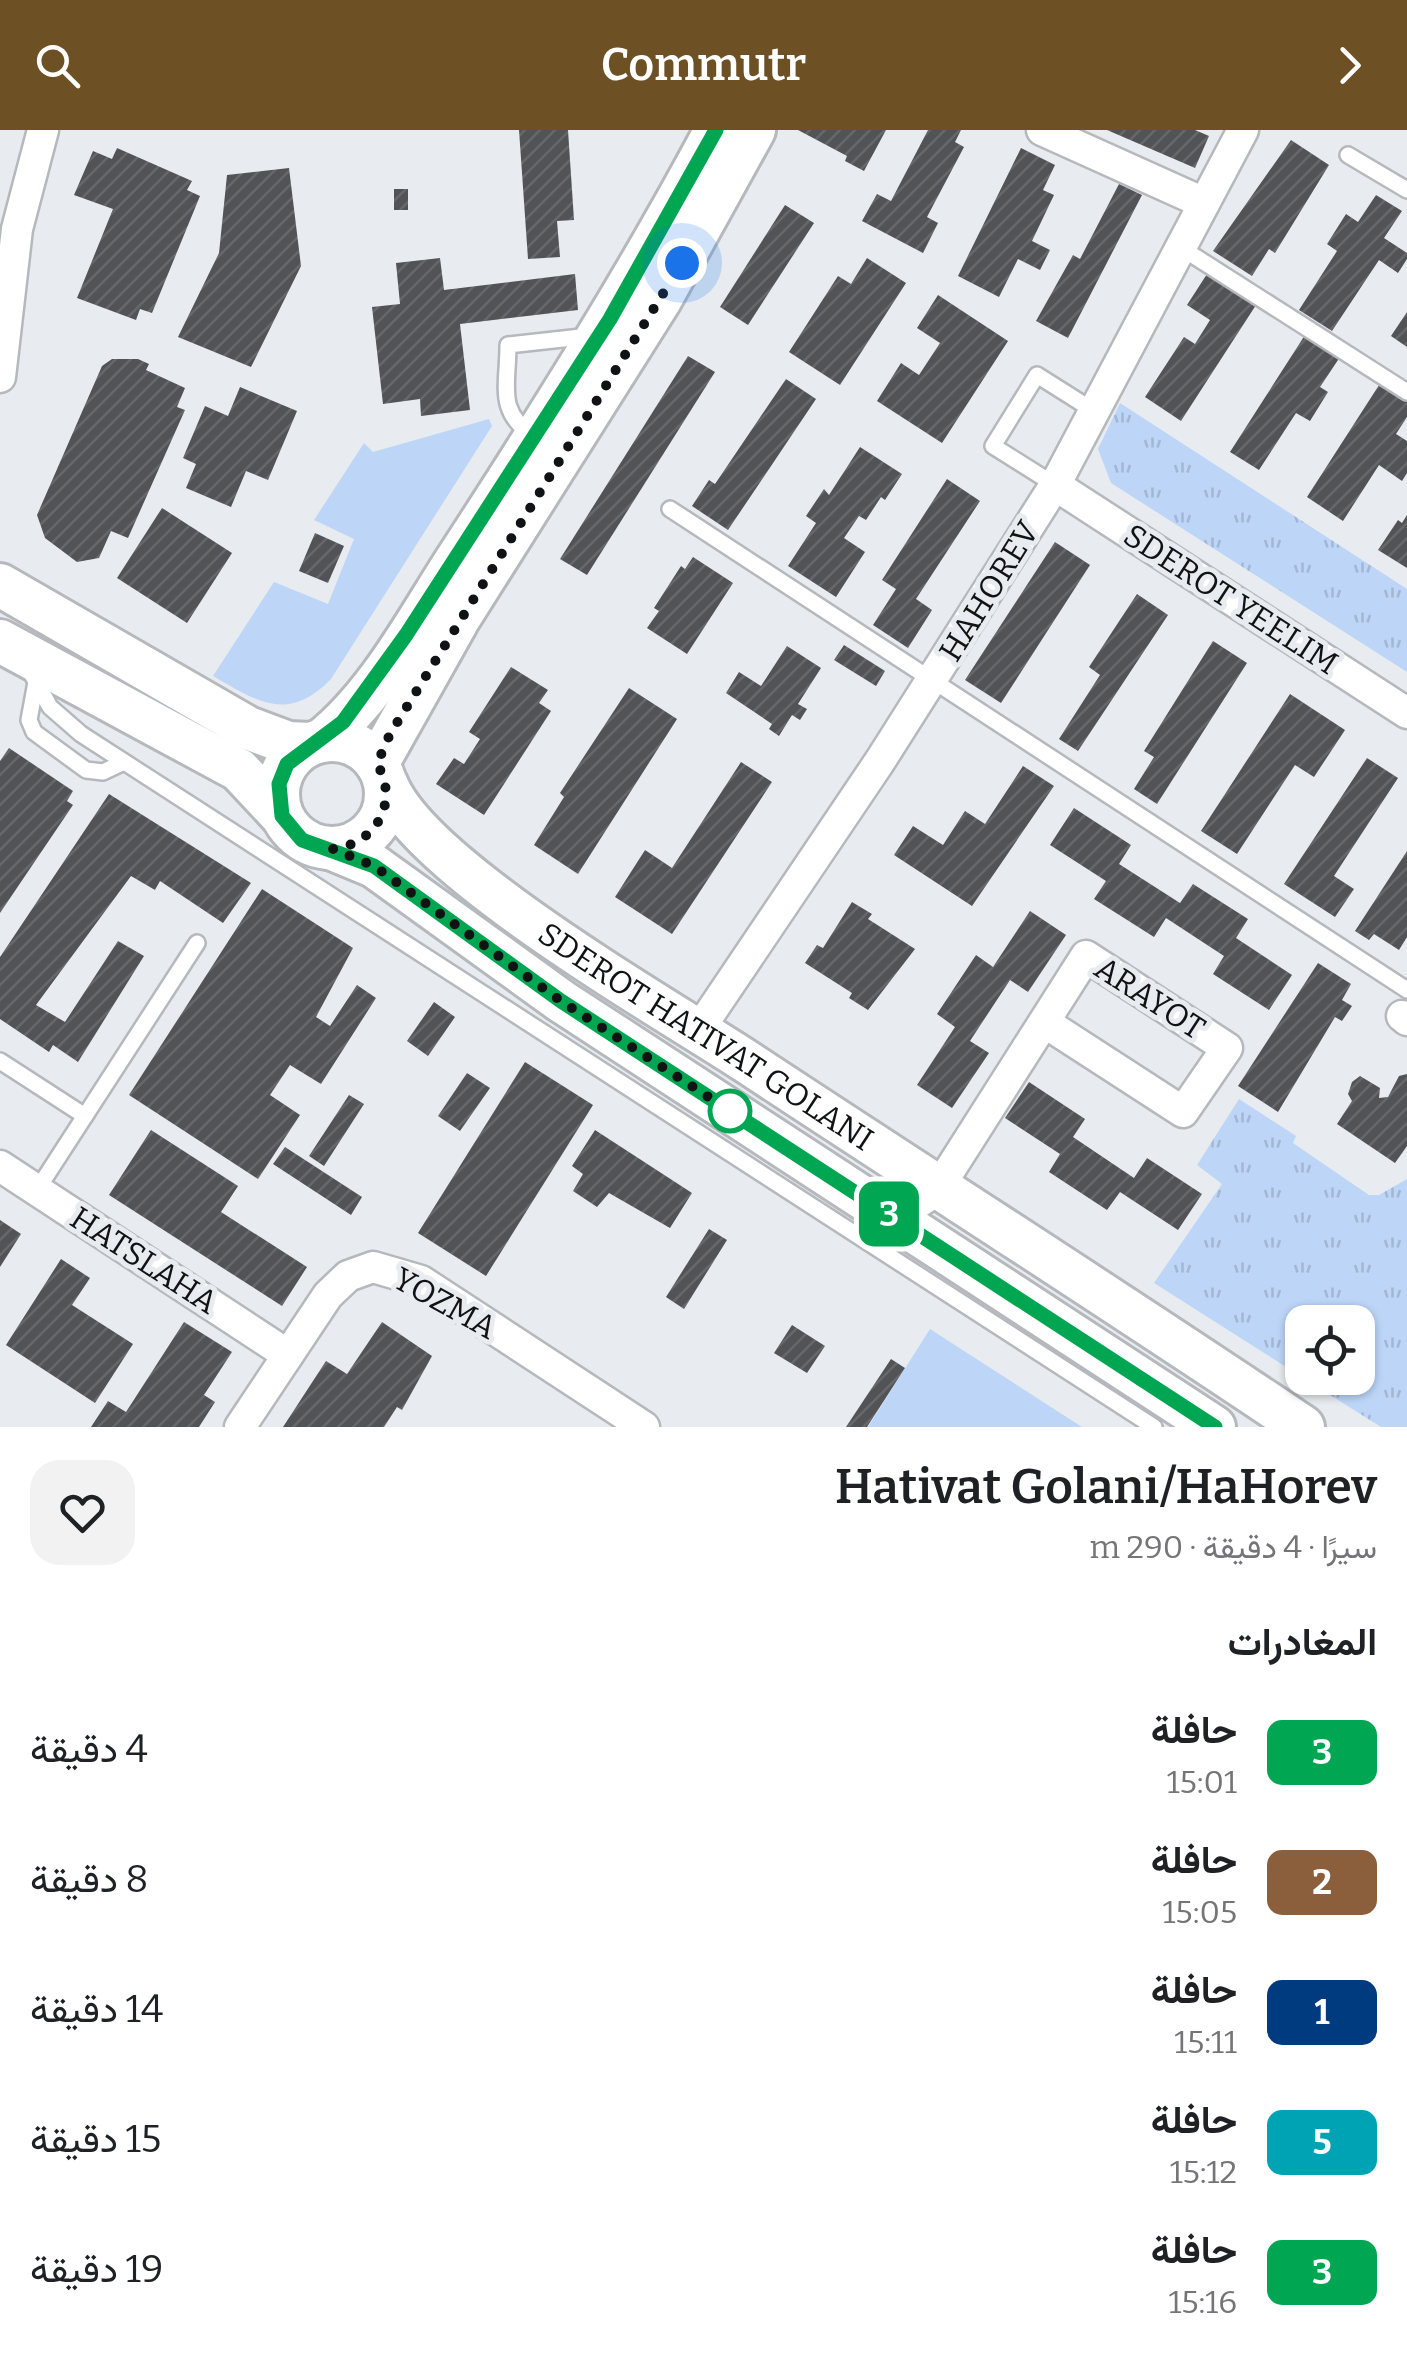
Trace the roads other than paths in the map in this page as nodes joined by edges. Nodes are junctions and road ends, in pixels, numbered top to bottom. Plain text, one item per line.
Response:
1 (43, 130) edge
2 (716, 130) edge
3 (754, 130) edge
4 (1042, 130) edge
5 (1243, 130) edge
6 (1348, 154) dead end
7 (1407, 190) edge
8 (1204, 203) junction
9 (1180, 248) junction
10 (599, 336) junction
11 (0, 378) edge
12 (1407, 392) edge
13 (1094, 412) junction
14 (549, 447) junction
15 (1056, 485) junction
16 (670, 508) dead end
17 (0, 585) edge
18 (18, 658) edge
19 (933, 680) junction
20 (1407, 713) edge
21 (316, 742) junction
22 (124, 762) junction
23 (382, 773) junction
24 (282, 816) junction
25 (333, 849) junction
26 (196, 942) dead end
27 (1406, 1008) edge
28 (1044, 1022) junction
29 (698, 1031) junction
30 (0, 1061) edge
31 (85, 1116) junction
32 (0, 1166) edge
33 (37, 1190) junction
34 (937, 1190) junction
35 (895, 1218) junction
36 (288, 1355) junction
37 (240, 1427) edge
38 (644, 1427) edge
39 (1154, 1427) edge
40 (1214, 1427) edge
41 (1303, 1427) edge

1 - 11 street
2 - 10 street
3 - 14 street
4 - 8 street
5 - 8 street, HAHOREV
6 - 7 lane
8 - 9 street, HAHOREV
9 - 12 lane
9 - 13 street, HAHOREV
10 - 14 street
10 - 14 lane
13 - 15 street, HAHOREV
13 - 15 lane
14 - 21 street
14 - 23 street
15 - 19 street, HAHOREV
15 - 20 street, SDEROT YEELIM
16 - 19 lane
17 - 21 street
18 - 22 lane
18 - 22 lane
18 - 24 street
19 - 27 lane
19 - 29 street, HAHOREV
21 - 23 street
21 - 24 street
22 - 39 lane
23 - 25 street
23 - 29 street, SDEROT HATIVAT GOLANI
24 - 25 street
25 - 35 street, SDEROT HATIVAT GOLANI
26 - 31 lane
28 - 28 street, ARAYOT
28 - 34 street, ARAYOT
29 - 34 street, SDEROT HATIVAT GOLANI
30 - 31 lane
31 - 33 lane
32 - 33 street, HATSLAHA
33 - 36 street, HATSLAHA
34 - 35 street, ARAYOT
34 - 41 street, SDEROT HATIVAT GOLANI
35 - 40 street, SDEROT HATIVAT GOLANI
36 - 37 street, YOZMA
36 - 38 street, YOZMA

